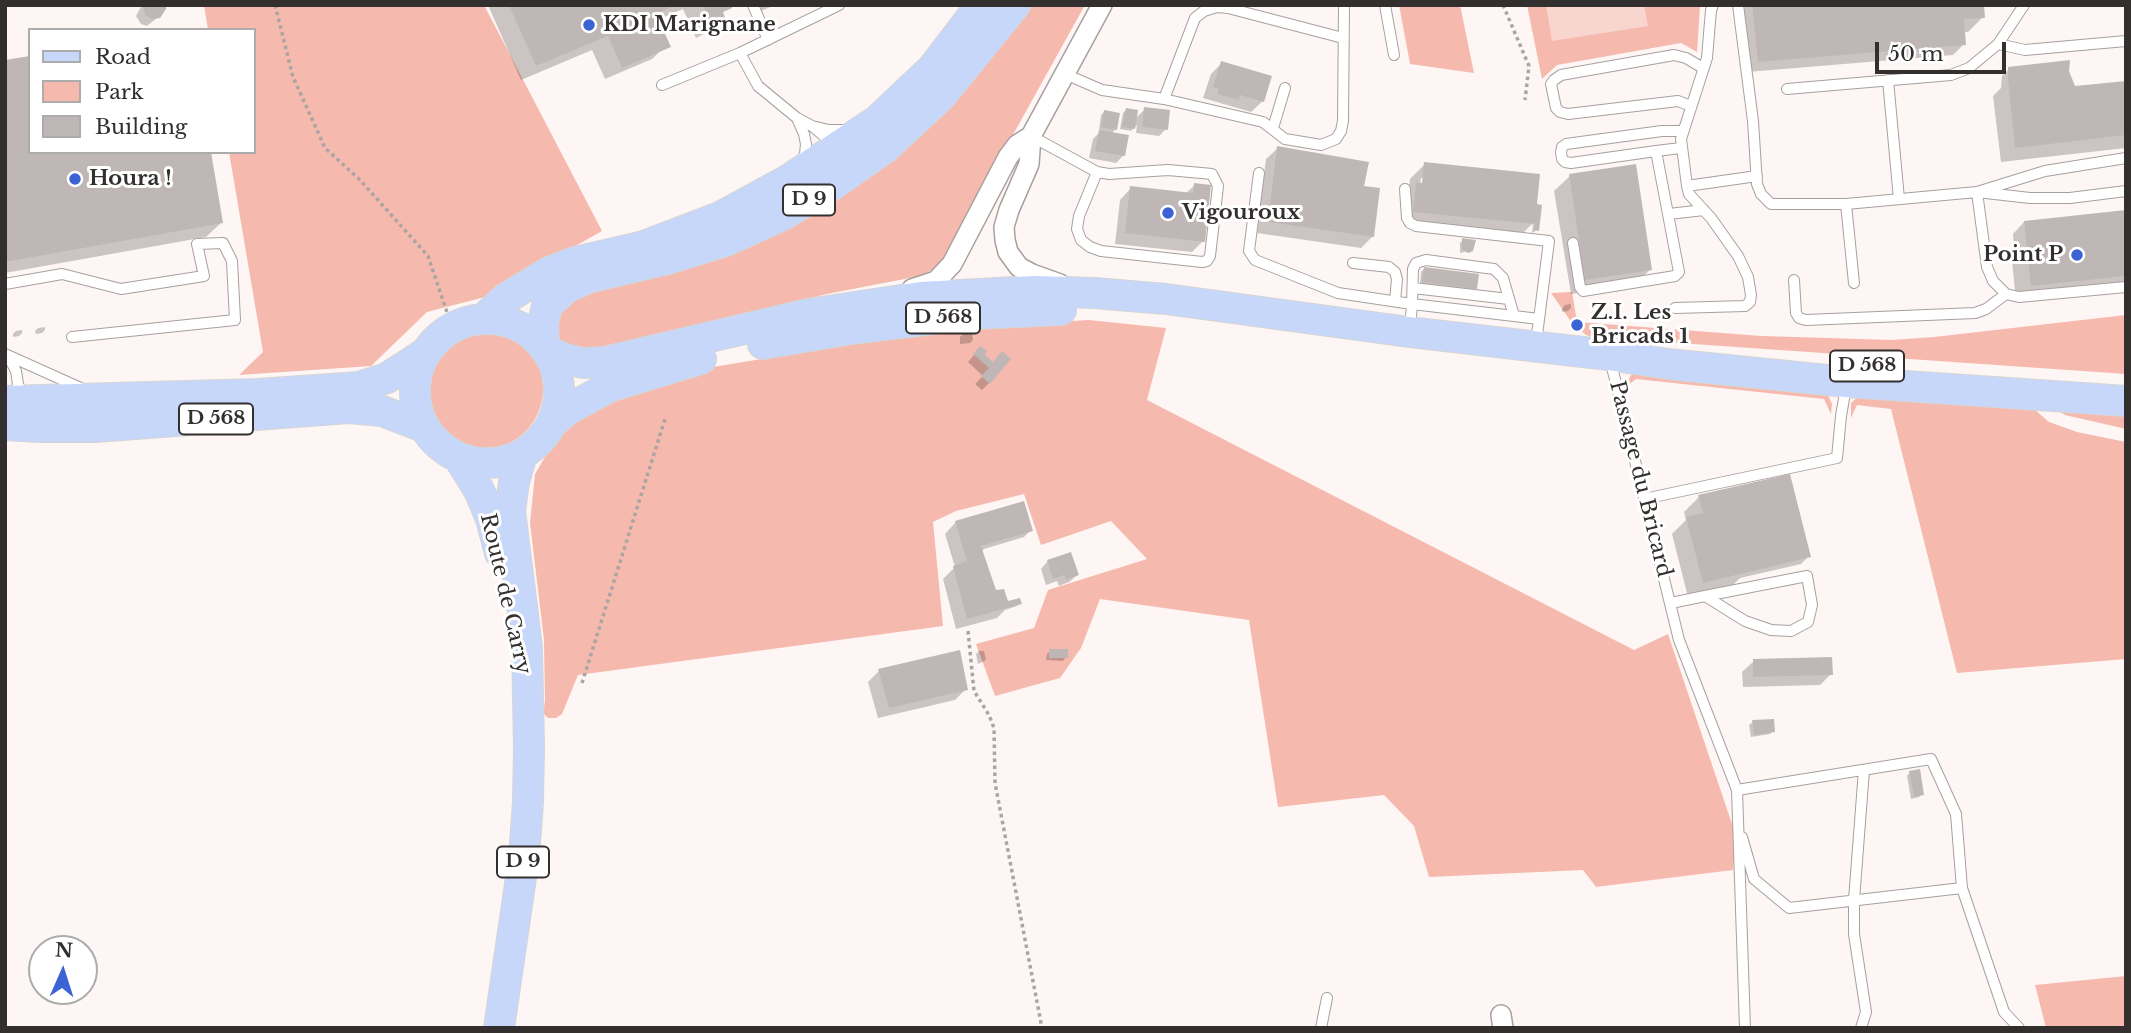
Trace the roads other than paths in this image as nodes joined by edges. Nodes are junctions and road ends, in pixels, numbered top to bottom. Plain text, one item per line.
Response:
1 (753, 5) edge
2 (839, 5) edge
3 (981, 5) edge
4 (1015, 5) edge
5 (1102, 5) edge
6 (1344, 5) edge
7 (1385, 5) edge
8 (1713, 5) edge
9 (1738, 5) edge
10 (2024, 5) edge
11 (1343, 38) junction
12 (768, 40) junction
13 (2126, 41) edge
14 (1998, 44) junction
15 (740, 53) junction
16 (1394, 55) dead end
17 (1703, 68) junction
18 (1065, 74) junction
19 (1888, 80) junction
20 (662, 86) dead end
21 (1285, 88) dead end
22 (1787, 89) dead end
23 (1164, 99) junction
24 (1691, 106) junction
25 (797, 118) junction
26 (878, 120) junction
27 (812, 126) junction
28 (1273, 128) junction
29 (1683, 131) junction
30 (1031, 136) junction
31 (1681, 148) junction
32 (1656, 151) junction
33 (2126, 159) edge
34 (827, 162) junction
35 (1097, 172) junction
36 (1259, 173) dead end
37 (1757, 176) junction
38 (1687, 186) junction
39 (1405, 189) dead end
40 (2126, 191) edge
41 (783, 192) junction
42 (1977, 192) junction
43 (1899, 199) junction
44 (1846, 204) junction
45 (1704, 210) junction
46 (1669, 214) junction
47 (726, 241) junction
48 (1573, 243) dead end
49 (1353, 263) dead end
50 (1794, 280) dead end
51 (1854, 283) dead end
52 (5, 284) edge
53 (2126, 287) edge
54 (1413, 288) junction
55 (1094, 293) junction
56 (2006, 295) junction
57 (1509, 299) junction
58 (1395, 301) junction
59 (847, 308) junction
60 (1675, 309) dead end
61 (1514, 316) junction
62 (484, 318) junction
63 (1411, 318) junction
64 (1351, 325) junction
65 (1538, 333) junction
66 (72, 337) dead end
67 (546, 348) junction
68 (424, 354) junction
69 (6, 355) edge
70 (1609, 355) junction
71 (1847, 382) junction
72 (2126, 382) edge
73 (258, 394) junction
74 (20, 397) edge
75 (2126, 401) edge
76 (96, 416) dead end
77 (203, 420) junction
78 (552, 423) junction
79 (5, 425) edge
80 (424, 427) junction
81 (522, 454) junction
82 (459, 458) junction
83 (1644, 499) junction
84 (1705, 596) junction
85 (1671, 603) junction
86 (528, 695) junction
87 (1864, 770) junction
88 (1737, 790) junction
89 (1738, 822) junction
90 (1962, 888) junction
91 (1854, 900) junction
92 (1327, 998) dead end
93 (499, 1028) edge
94 (1321, 1028) edge
95 (1745, 1028) edge
96 (1861, 1028) edge
97 (2018, 1028) edge

1 - 12 lane
2 - 12 lane
3 - 26 main road, D 9
4 - 47 main road, D 9
5 - 18 street
6 - 11 lane
7 - 16 lane
8 - 17 lane
9 - 37 lane
10 - 14 lane
11 - 23 lane
11 - 28 lane
12 - 15 lane
13 - 14 lane
14 - 19 lane
15 - 20 lane
15 - 25 lane
17 - 24 lane
17 - 24 lane
18 - 23 lane
18 - 30 street
19 - 22 lane
19 - 43 lane
21 - 28 lane
23 - 28 lane
24 - 29 lane
25 - 27 lane
25 - 41 lane
26 - 27 lane
26 - 34 main road, D 9
27 - 34 lane
29 - 31 lane
29 - 32 lane
30 - 35 lane
30 - 55 street
30 - 59 street
31 - 32 lane
31 - 38 lane
32 - 46 lane
33 - 42 lane
34 - 41 main road, D 9
35 - 35 lane
36 - 58 lane
37 - 38 lane
37 - 44 lane
38 - 45 lane
39 - 65 lane
40 - 42 lane
41 - 47 lane
41 - 62 main road, D 9
42 - 43 lane
42 - 56 lane
43 - 44 lane
44 - 51 lane
45 - 46 lane
45 - 60 lane
46 - 48 lane
47 - 67 main road, D 9
49 - 58 lane
50 - 56 lane
52 - 66 lane
53 - 56 lane
54 - 57 lane
54 - 57 lane
54 - 63 lane
55 - 59 main road, D 568
55 - 64 main road, D 568
57 - 61 lane
58 - 63 lane
59 - 67 main road, D 568
61 - 63 lane
61 - 65 lane
62 - 67 main road
62 - 68 main road
63 - 64 main road, D 568
63 - 65 main road, D 568
64 - 78 main road, D 568
65 - 70 main road, D 568
67 - 78 main road
68 - 73 main road, D 568
68 - 80 main road
69 - 73 lane
69 - 74 lane
70 - 71 main road, D 568
70 - 72 main road, D 568
70 - 83 lane, Passage du Bricard
71 - 75 main road, D 568
71 - 83 lane
73 - 74 main road, D 568
76 - 77 lane
77 - 79 main road, D 568
77 - 80 main road, D 568
78 - 81 main road
80 - 82 main road
81 - 82 main road
81 - 86 main road, Route de Carry / D 9
82 - 86 main road, Route de Carry / D 9
83 - 85 lane, Passage du Bricard
84 - 84 lane
84 - 85 lane
85 - 88 lane, Passage du Bricard
86 - 93 main road, Route de Carry / D 9
87 - 88 lane
87 - 90 lane
87 - 91 lane
88 - 89 lane, Passage du Bricard
89 - 91 lane
89 - 95 lane
90 - 91 lane
90 - 97 lane
91 - 96 lane
92 - 94 lane

